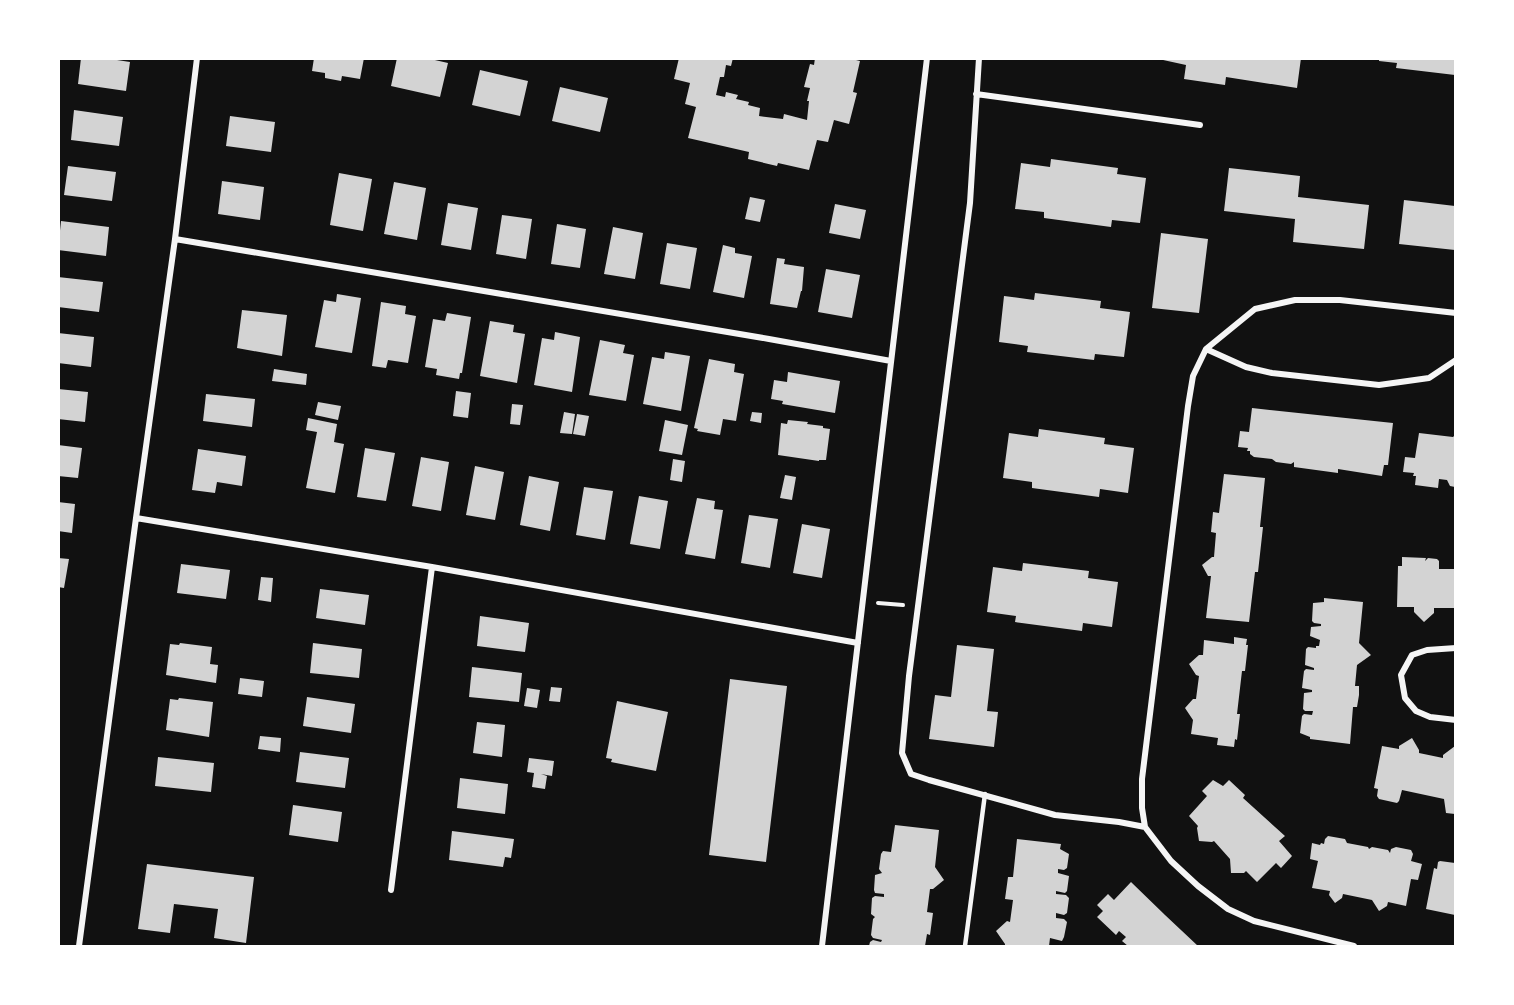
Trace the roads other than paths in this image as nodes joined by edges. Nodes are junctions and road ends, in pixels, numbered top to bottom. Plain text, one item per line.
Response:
1 (196, 58) edge
2 (927, 58) edge
3 (979, 58) edge
4 (976, 94) junction
5 (1200, 125) dead end
6 (175, 239) junction
7 (1455, 313) edge
8 (1206, 348) junction
9 (1455, 360) edge
10 (891, 361) junction
11 (136, 518) junction
12 (432, 567) junction
13 (858, 643) junction
14 (1455, 648) edge
15 (1455, 720) edge
16 (985, 794) junction
17 (1145, 827) junction
18 (391, 890) dead end
19 (79, 946) edge
20 (822, 946) edge
21 (965, 946) edge
22 (1354, 946) edge

1 - 6 street
2 - 10 street
3 - 4 street
4 - 5 street
4 - 16 street
6 - 10 street
6 - 11 street
7 - 8 street
8 - 9 street
8 - 17 street
10 - 13 street
11 - 12 street
11 - 19 street
12 - 13 street
12 - 18 street
13 - 20 street
14 - 15 street
16 - 17 street
16 - 21 lane
17 - 22 street

